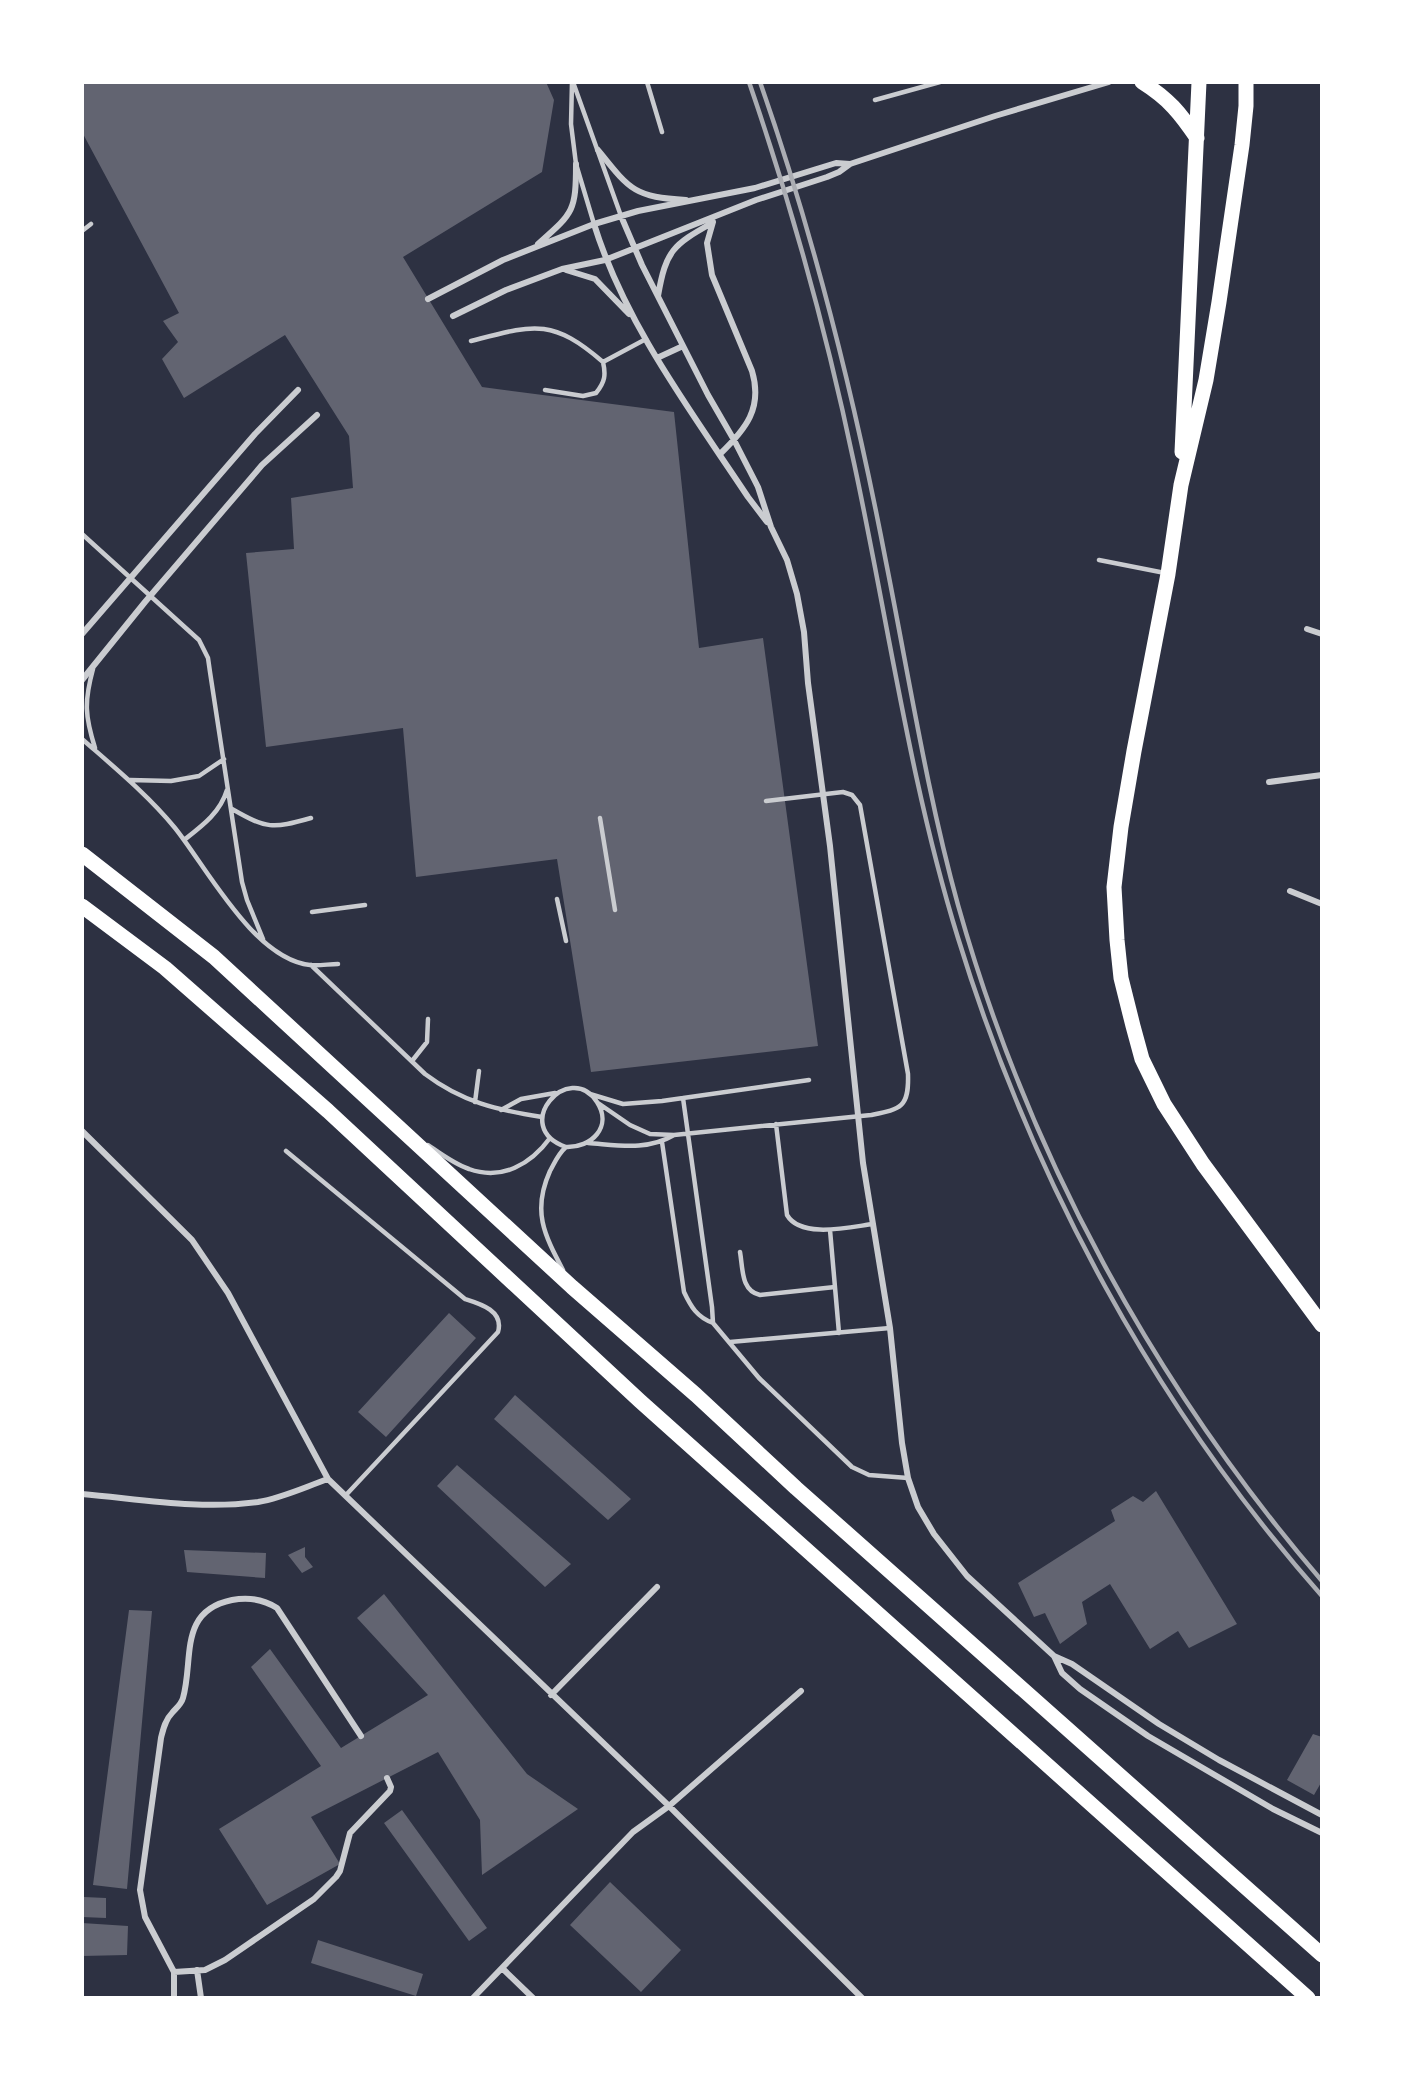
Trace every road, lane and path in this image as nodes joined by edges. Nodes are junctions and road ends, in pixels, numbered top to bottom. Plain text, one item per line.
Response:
1 (573, 82) edge
2 (647, 82) edge
3 (940, 82) edge
4 (1109, 82) edge
5 (1142, 82) edge
6 (1199, 82) edge
7 (1246, 82) edge
8 (875, 100) dead end
9 (662, 132) dead end
10 (1197, 138) junction
11 (598, 150) junction
12 (576, 164) junction
13 (850, 164) junction
14 (696, 200) junction
15 (728, 213) junction
16 (621, 216) junction
17 (713, 222) junction
18 (91, 224) dead end
19 (594, 224) junction
20 (82, 231) edge
21 (533, 248) junction
22 (635, 249) junction
23 (605, 260) junction
24 (562, 269) junction
25 (658, 296) junction
26 (428, 299) dead end
27 (453, 316) dead end
28 (634, 319) junction
29 (646, 339) junction
30 (471, 341) dead end
31 (683, 346) junction
32 (657, 358) junction
33 (603, 362) junction
34 (298, 390) dead end
35 (545, 390) dead end
36 (317, 415) dead end
37 (734, 440) junction
38 (720, 454) junction
39 (1181, 485) junction
40 (771, 527) junction
41 (82, 534) edge
42 (1099, 560) dead end
43 (1168, 574) junction
44 (1307, 629) dead end
45 (82, 634) edge
46 (1322, 634) edge
47 (93, 669) junction
48 (82, 680) edge
49 (82, 739) edge
50 (96, 750) junction
51 (224, 759) junction
52 (1322, 775) edge
53 (130, 780) junction
54 (1269, 782) dead end
55 (228, 787) junction
56 (766, 801) dead end
57 (231, 809) junction
58 (311, 818) dead end
59 (600, 818) dead end
60 (184, 840) junction
61 (82, 854) edge
62 (1290, 891) dead end
63 (557, 899) dead end
64 (1322, 904) edge
65 (365, 905) dead end
66 (82, 906) edge
67 (615, 910) dead end
68 (312, 912) dead end
69 (263, 939) junction
70 (566, 940) dead end
71 (338, 964) dead end
72 (310, 965) junction
73 (428, 1019) dead end
74 (412, 1061) junction
75 (479, 1071) dead end
76 (809, 1080) dead end
77 (557, 1092) junction
78 (590, 1094) junction
79 (683, 1098) junction
80 (475, 1102) junction
81 (598, 1103) junction
82 (501, 1110) junction
83 (859, 1116) junction
84 (542, 1117) junction
85 (393, 1123) junction
86 (776, 1124) junction
87 (82, 1131) edge
88 (686, 1134) junction
89 (674, 1135) junction
90 (550, 1138) junction
91 (662, 1142) junction
92 (588, 1143) junction
93 (566, 1147) junction
94 (286, 1152) dead end
95 (873, 1224) junction
96 (830, 1230) junction
97 (740, 1252) dead end
98 (572, 1287) junction
99 (835, 1287) junction
100 (713, 1323) junction
101 (1322, 1325) edge
102 (890, 1328) junction
103 (839, 1333) junction
104 (730, 1342) junction
105 (908, 1478) junction
106 (328, 1479) junction
107 (82, 1494) edge
108 (346, 1496) junction
109 (657, 1587) dead end
110 (1054, 1656) junction
111 (801, 1691) dead end
112 (551, 1695) junction
113 (361, 1736) dead end
114 (387, 1778) dead end
115 (669, 1806) junction
116 (1322, 1815) edge
117 (1322, 1833) edge
118 (1322, 1955) edge
119 (502, 1968) junction
120 (1275, 1968) junction
121 (197, 1970) junction
122 (174, 1972) junction
123 (174, 1998) edge
124 (201, 1998) edge
125 (473, 1998) edge
126 (533, 1998) edge
127 (862, 1998) edge
128 (1298, 1998) edge
129 (1308, 1998) edge

1 - 11 lane
1 - 12 lane
2 - 9 lane
3 - 8 lane
4 - 13 street
5 - 10 main road
6 - 10 main road
7 - 39 main road
10 - 39 main road
11 - 14 street
11 - 16 lane
12 - 19 lane
12 - 21 street
13 - 14 street
13 - 15 street
14 - 16 street
15 - 17 street
15 - 22 street
16 - 19 street
16 - 22 street
17 - 25 street
17 - 37 street
18 - 20 lane
19 - 21 street
19 - 23 street
21 - 26 street
22 - 23 street
22 - 25 street
23 - 24 street
23 - 28 street
24 - 27 street
24 - 28 street
25 - 31 street
28 - 29 street
29 - 32 street
29 - 33 lane
30 - 33 lane
31 - 32 street
31 - 37 street
32 - 38 street
33 - 35 lane
34 - 45 street
36 - 47 street
37 - 38 street
37 - 40 street
38 - 40 street
39 - 43 main road
40 - 83 street
41 - 51 lane
42 - 43 lane
43 - 101 main road
44 - 46 street
47 - 48 street
47 - 50 lane
49 - 50 lane
50 - 53 lane
51 - 53 lane
51 - 55 lane
52 - 54 street
53 - 60 lane
55 - 57 lane
55 - 60 lane
56 - 83 lane
57 - 58 lane
57 - 69 lane
59 - 67 lane
60 - 69 lane
61 - 85 main road
62 - 64 street
63 - 70 lane
65 - 68 lane
66 - 120 main road
69 - 72 lane
71 - 72 lane
72 - 74 lane
73 - 74 lane
74 - 80 lane
75 - 80 lane
76 - 79 lane
77 - 78 lane
77 - 82 lane
77 - 84 lane
78 - 79 lane
78 - 81 lane
79 - 88 lane
80 - 82 lane
81 - 89 lane
81 - 92 lane
82 - 84 lane
83 - 86 lane
83 - 95 street
84 - 90 lane
85 - 90 lane
85 - 98 main road
86 - 88 lane
86 - 96 lane
87 - 106 street
88 - 89 lane
88 - 100 lane
89 - 91 lane
90 - 93 lane
91 - 92 lane
91 - 100 lane
92 - 93 lane
93 - 98 lane
94 - 108 lane
95 - 96 lane
95 - 102 street
96 - 99 lane
97 - 99 lane
98 - 118 main road
99 - 103 lane
100 - 104 lane
102 - 103 lane
102 - 105 street
103 - 104 lane
104 - 105 lane
105 - 110 street
106 - 107 street
106 - 108 street
108 - 112 street
109 - 112 street
110 - 116 street
110 - 117 street
111 - 115 street
112 - 115 street
113 - 122 street
114 - 121 street
115 - 119 street
115 - 127 street
119 - 125 street
119 - 126 street
120 - 128 main road
120 - 129 main road
121 - 122 street
121 - 124 street
122 - 123 street

